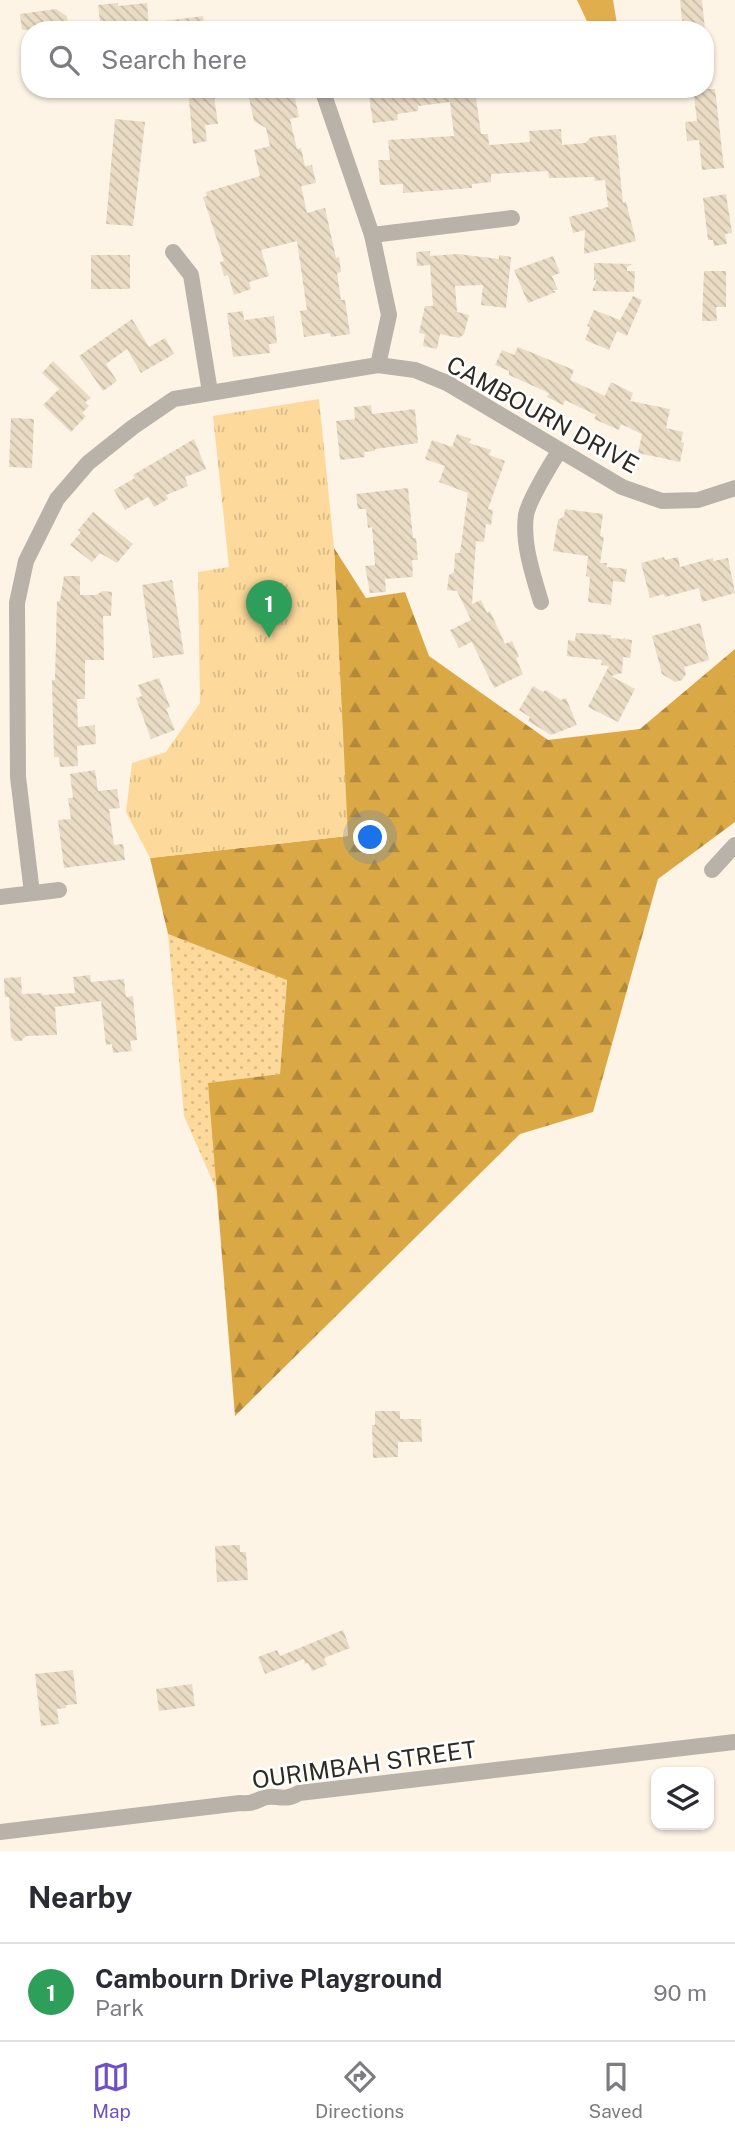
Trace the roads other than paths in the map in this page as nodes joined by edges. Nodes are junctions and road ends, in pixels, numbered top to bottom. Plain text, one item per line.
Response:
1 (325, 98) edge
2 (512, 218) dead end
3 (372, 235) junction
4 (173, 252) dead end
5 (378, 365) junction
6 (210, 392) junction
7 (559, 452) junction
8 (735, 488) edge
9 (0, 598) edge
10 (541, 602) dead end
11 (17, 603) junction
12 (735, 845) edge
13 (712, 870) dead end
14 (59, 890) dead end
15 (32, 893) junction
16 (0, 897) edge
17 (735, 1742) edge
18 (0, 1832) edge

1 - 3 street
2 - 3 street
3 - 5 street
4 - 6 street
5 - 6 street, CAMBOURN DRIVE
5 - 7 street, CAMBOURN DRIVE
6 - 11 street, CAMBOURN DRIVE
7 - 8 street, CAMBOURN DRIVE
7 - 10 street
9 - 11 street
11 - 15 street, CAMBOURN DRIVE
12 - 13 street
14 - 15 street
15 - 16 street
17 - 18 street, OURIMBAH STREET

